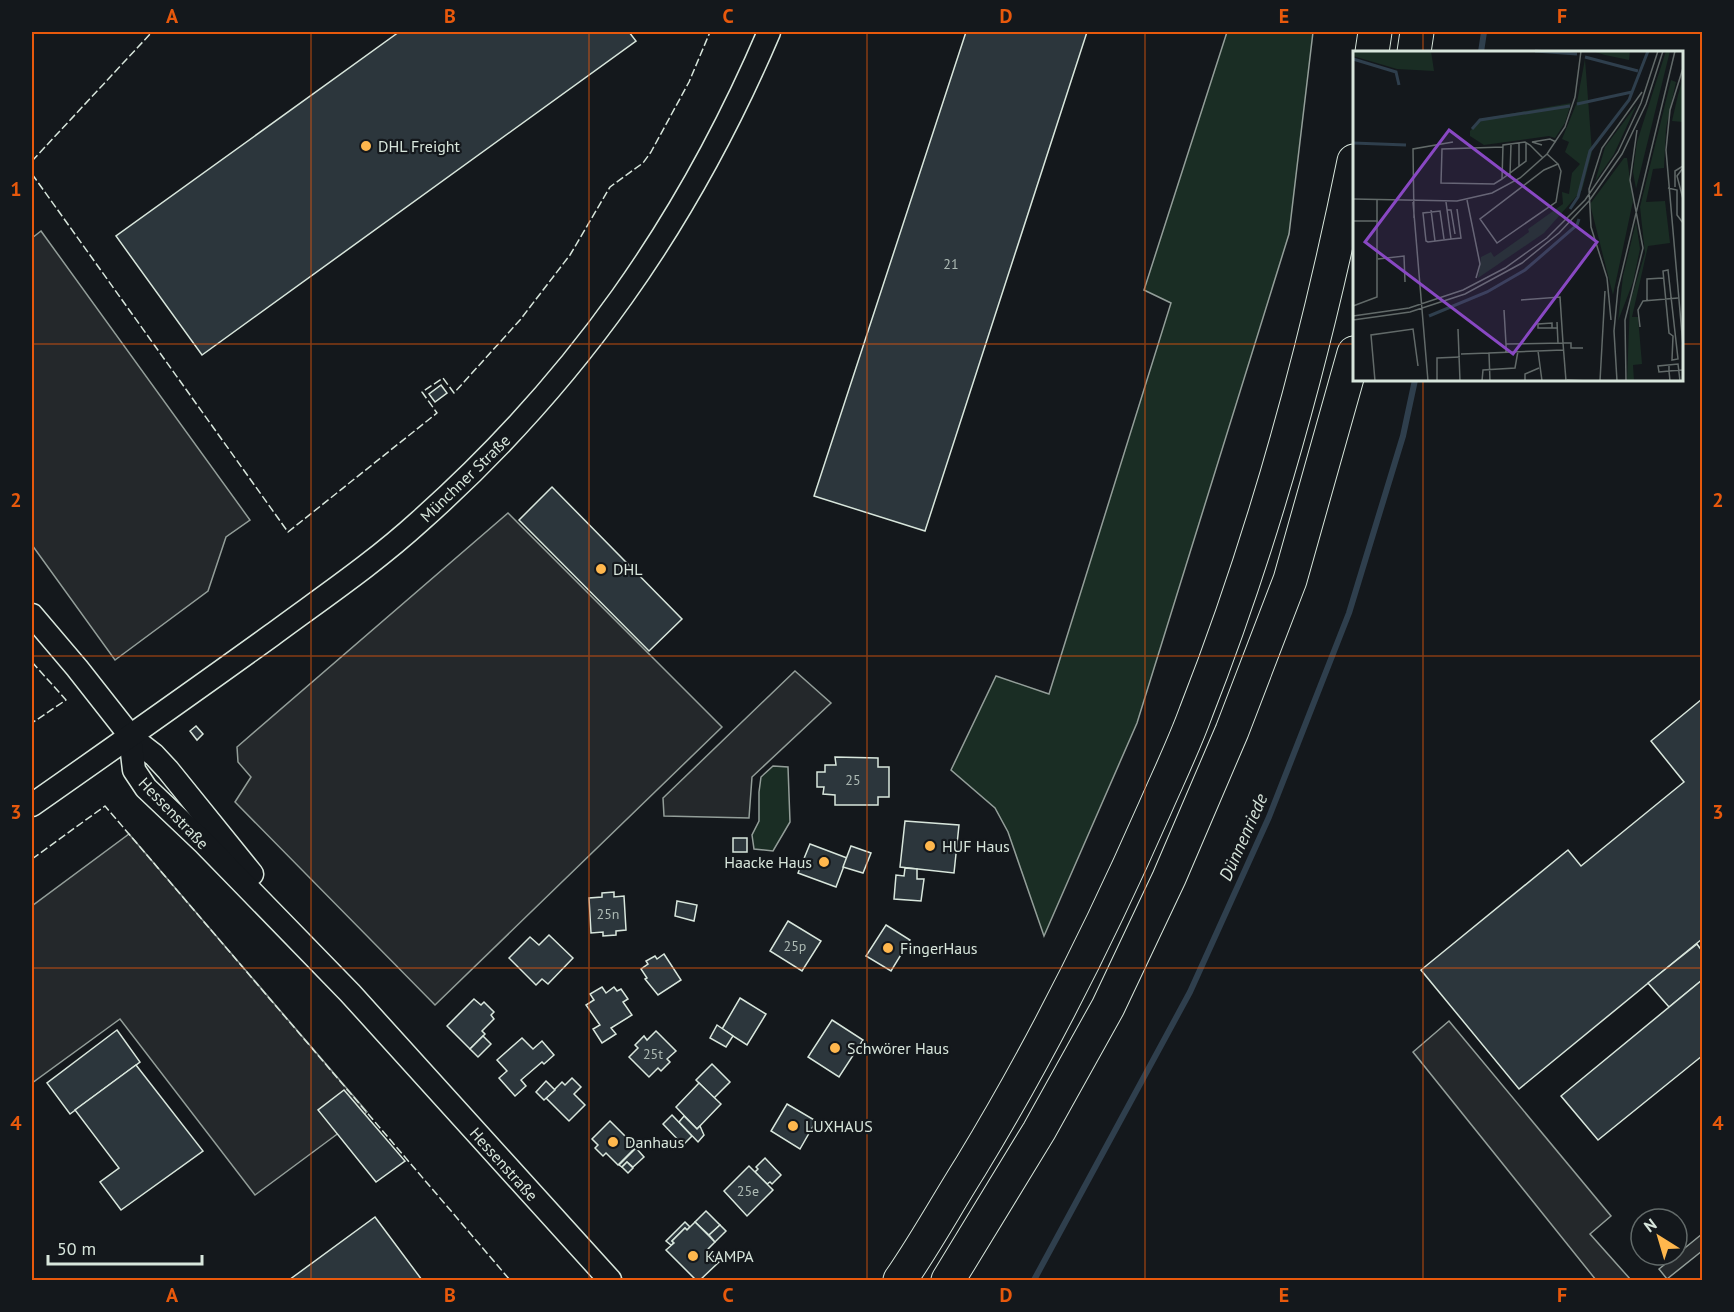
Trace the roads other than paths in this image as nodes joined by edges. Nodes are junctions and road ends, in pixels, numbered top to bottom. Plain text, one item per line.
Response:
1 (769, 32) edge
2 (1376, 32) edge
3 (1416, 32) edge
4 (1372, 51) edge
5 (1414, 51) edge
6 (1353, 166) edge
7 (1353, 357) edge
8 (32, 615) edge
9 (130, 736) junction
10 (32, 805) edge
11 (610, 1281) edge
12 (900, 1281) edge
13 (948, 1281) edge

1 - 9 street, Münchner Straße
2 - 4 highway
3 - 5 highway
6 - 12 highway
7 - 13 highway
8 - 9 street, Hessenstraße
9 - 10 street, Münchner Straße
9 - 11 street, Hessenstraße

